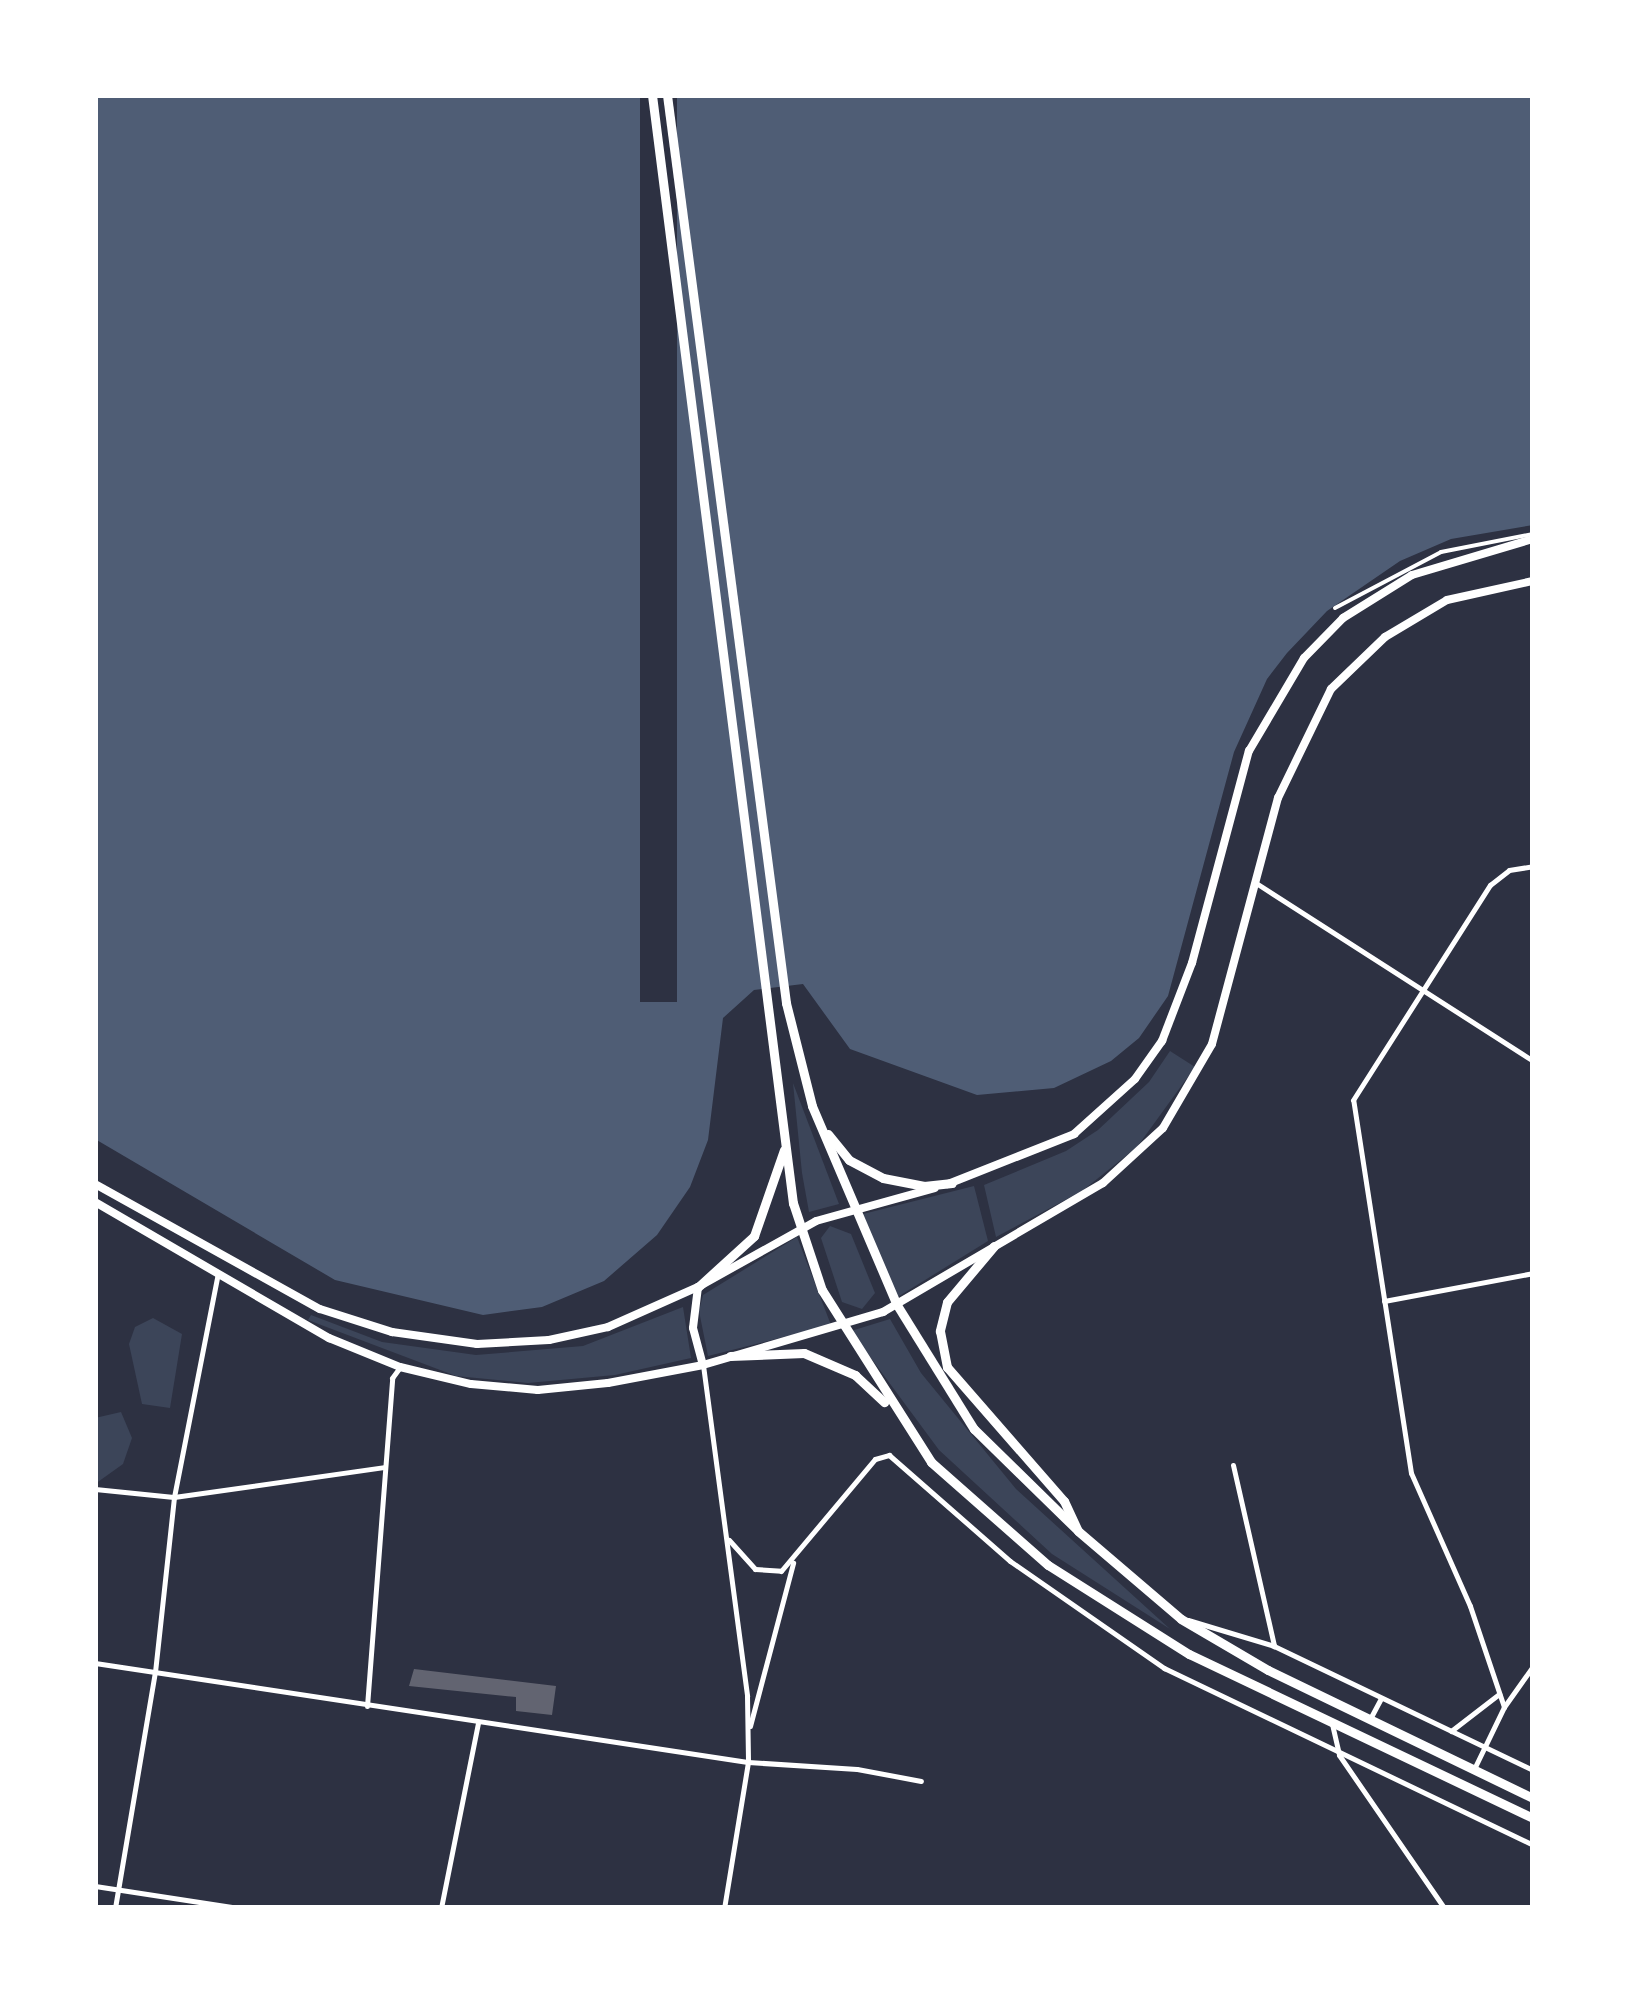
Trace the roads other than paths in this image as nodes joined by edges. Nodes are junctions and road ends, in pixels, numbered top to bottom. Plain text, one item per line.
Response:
1 (652, 95) edge
2 (667, 95) edge
3 (1533, 536) edge
4 (1533, 581) edge
5 (1335, 608) dead end
6 (1533, 866) edge
7 (1256, 884) junction
8 (1422, 985) junction
9 (1533, 1062) edge
10 (812, 1106) junction
11 (786, 1137) junction
12 (952, 1182) junction
13 (95, 1184) edge
14 (95, 1202) edge
15 (854, 1212) junction
16 (800, 1229) junction
17 (994, 1246) junction
18 (218, 1273) junction
19 (1533, 1273) edge
20 (698, 1287) junction
21 (1383, 1301) junction
22 (896, 1305) junction
23 (840, 1324) junction
24 (730, 1356) junction
25 (703, 1365) junction
26 (400, 1367) junction
27 (893, 1410) junction
28 (1232, 1465) dead end
29 (384, 1467) junction
30 (95, 1490) edge
31 (174, 1497) junction
32 (1078, 1532) junction
33 (729, 1540) junction
34 (794, 1561) junction
35 (1181, 1618) junction
36 (1274, 1646) junction
37 (95, 1664) edge
38 (1533, 1666) edge
39 (155, 1672) junction
40 (1500, 1694) junction
41 (1381, 1698) junction
42 (367, 1706) junction
43 (1504, 1707) junction
44 (1370, 1719) junction
45 (1332, 1722) junction
46 (478, 1724) junction
47 (1451, 1731) junction
48 (748, 1734) junction
49 (1483, 1746) junction
50 (1339, 1755) junction
51 (748, 1762) junction
52 (1474, 1769) junction
53 (1533, 1770) edge
54 (921, 1781) dead end
55 (1533, 1798) edge
56 (1533, 1818) edge
57 (1533, 1844) edge
58 (95, 1886) edge
59 (119, 1890) junction
60 (116, 1908) edge
61 (238, 1908) edge
62 (440, 1908) edge
63 (724, 1908) edge
64 (1443, 1908) edge

1 - 11 highway
2 - 10 highway
3 - 5 street
3 - 12 main road
4 - 7 main road
6 - 8 street
7 - 8 street
7 - 17 main road
8 - 9 street
8 - 21 street
10 - 12 highway
10 - 15 highway
11 - 16 highway
11 - 20 highway
12 - 15 main road
13 - 20 main road
14 - 18 main road
15 - 16 main road
15 - 22 highway
16 - 20 main road
16 - 23 highway
17 - 22 main road
17 - 32 highway
18 - 26 main road
18 - 31 street
19 - 21 street
20 - 25 main road
21 - 40 street
22 - 23 main road
22 - 32 highway
23 - 24 main road
23 - 27 highway
24 - 25 main road
24 - 27 highway
25 - 26 main road
25 - 33 street
26 - 29 street
27 - 45 highway
28 - 36 street
29 - 31 street
29 - 42 street
30 - 31 street
31 - 39 street
32 - 35 highway
33 - 34 street
33 - 48 street
34 - 48 street
34 - 50 street
35 - 36 street
35 - 44 highway
36 - 41 street
37 - 39 street
38 - 43 street
39 - 42 street
39 - 59 street
40 - 43 street
40 - 47 street
41 - 44 street
41 - 47 street
42 - 46 street
43 - 49 street
44 - 52 highway
45 - 50 street
45 - 56 highway
46 - 51 street
46 - 62 street
47 - 49 street
48 - 51 street
49 - 52 street
49 - 53 street
50 - 57 street
50 - 64 street
51 - 54 street
51 - 63 street
52 - 55 highway
58 - 59 street
59 - 60 street
59 - 61 street

